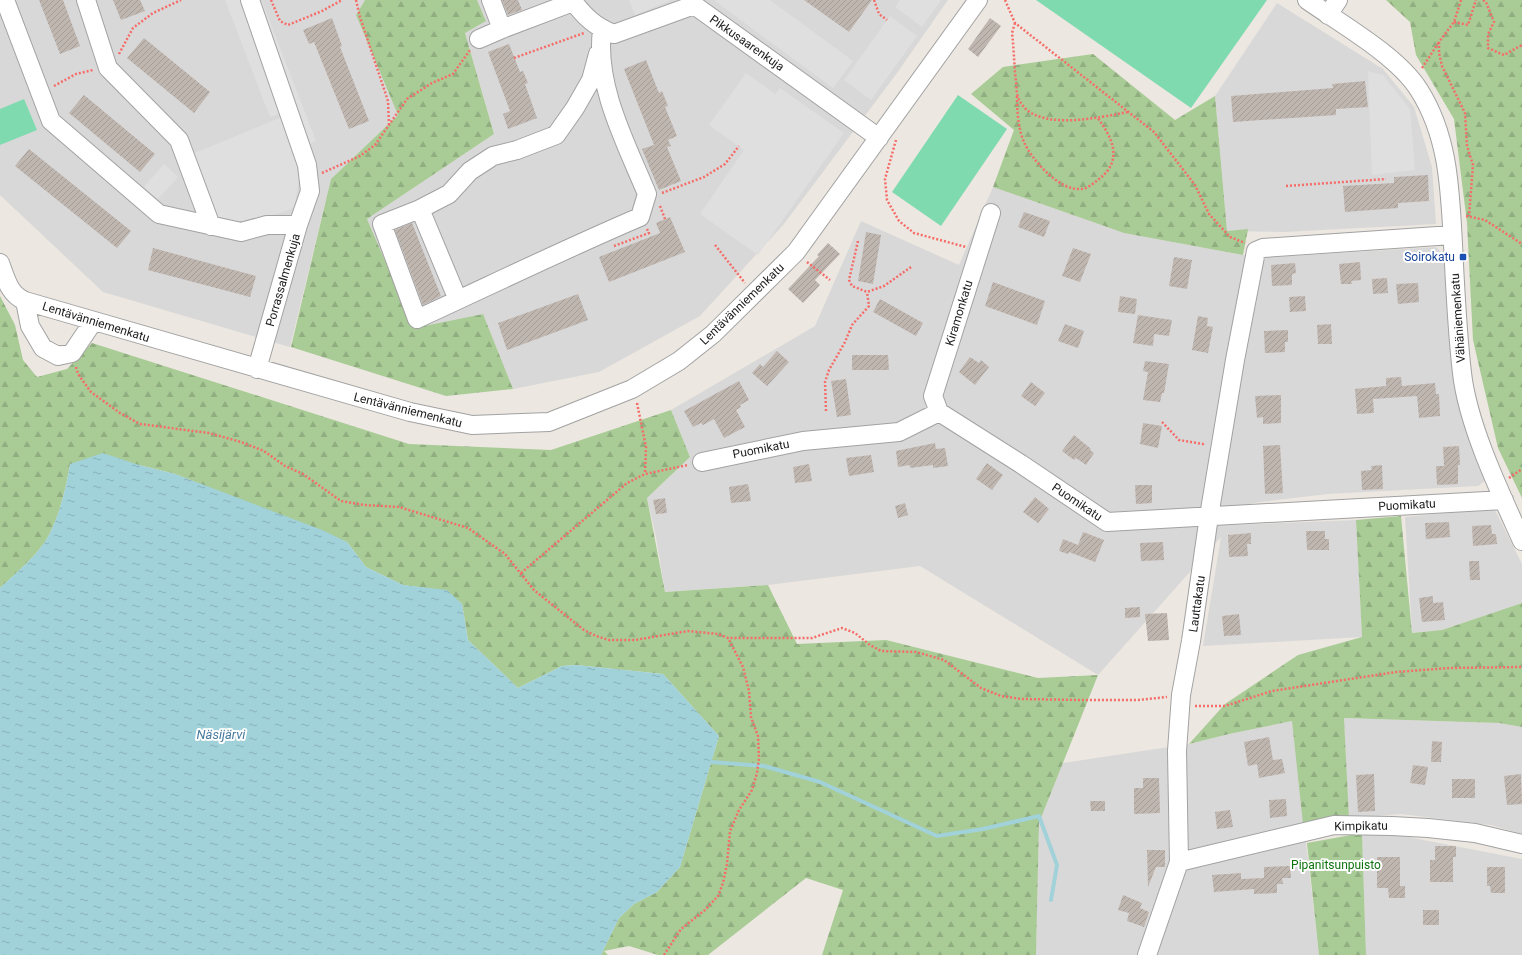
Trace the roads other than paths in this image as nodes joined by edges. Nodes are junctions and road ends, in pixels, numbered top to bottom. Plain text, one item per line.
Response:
1 (5, 0) edge
2 (86, 0) edge
3 (250, 0) edge
4 (491, 0) edge
5 (978, 0) edge
6 (1307, 0) edge
7 (572, 1) edge
8 (1333, 7) edge
9 (502, 29) junction
10 (602, 30) junction
11 (479, 39) dead end
12 (600, 48) junction
13 (883, 133) junction
14 (420, 209) junction
15 (991, 213) dead end
16 (298, 225) junction
17 (211, 226) junction
18 (1452, 235) junction
19 (0, 263) edge
20 (4, 279) edge
21 (458, 300) junction
22 (25, 301) junction
23 (93, 322) junction
24 (257, 369) junction
25 (939, 412) junction
26 (702, 462) road end
27 (1504, 500) junction
28 (1209, 516) junction
29 (1522, 541) edge
30 (1522, 844) edge
31 (1180, 862) junction
32 (1146, 955) edge

1 - 17 street
2 - 17 street
3 - 16 street, Porrassalmenkuja
4 - 9 street
5 - 13 street, Lentävänniemenkatu
6 - 8 street, Vähäniemenkatu
7 - 9 street
7 - 10 street
8 - 18 street, Vähäniemenkatu
9 - 11 street
10 - 12 street
10 - 13 street, Pikkusaarenkuja
12 - 14 street
12 - 21 street
13 - 24 street, Lentävänniemenkatu
14 - 21 street
14 - 21 street
15 - 25 street, Kiramonkatu
16 - 17 street
16 - 24 street, Porrassalmenkuja
18 - 27 street, Vähäniemenkatu
18 - 28 street, Lauttakatu
19 - 20 street, Lentävänniemenkatu
20 - 22 street, Lentävänniemenkatu
22 - 23 street, Lentävänniemenkatu
22 - 23 street
23 - 24 street, Lentävänniemenkatu
25 - 26 street, Puomikatu
25 - 28 street, Puomikatu
27 - 28 street, Puomikatu
27 - 29 street, Vähäniemenkatu
28 - 31 street, Lauttakatu
30 - 31 street, Kimpikatu
31 - 32 street, Lauttakatu

